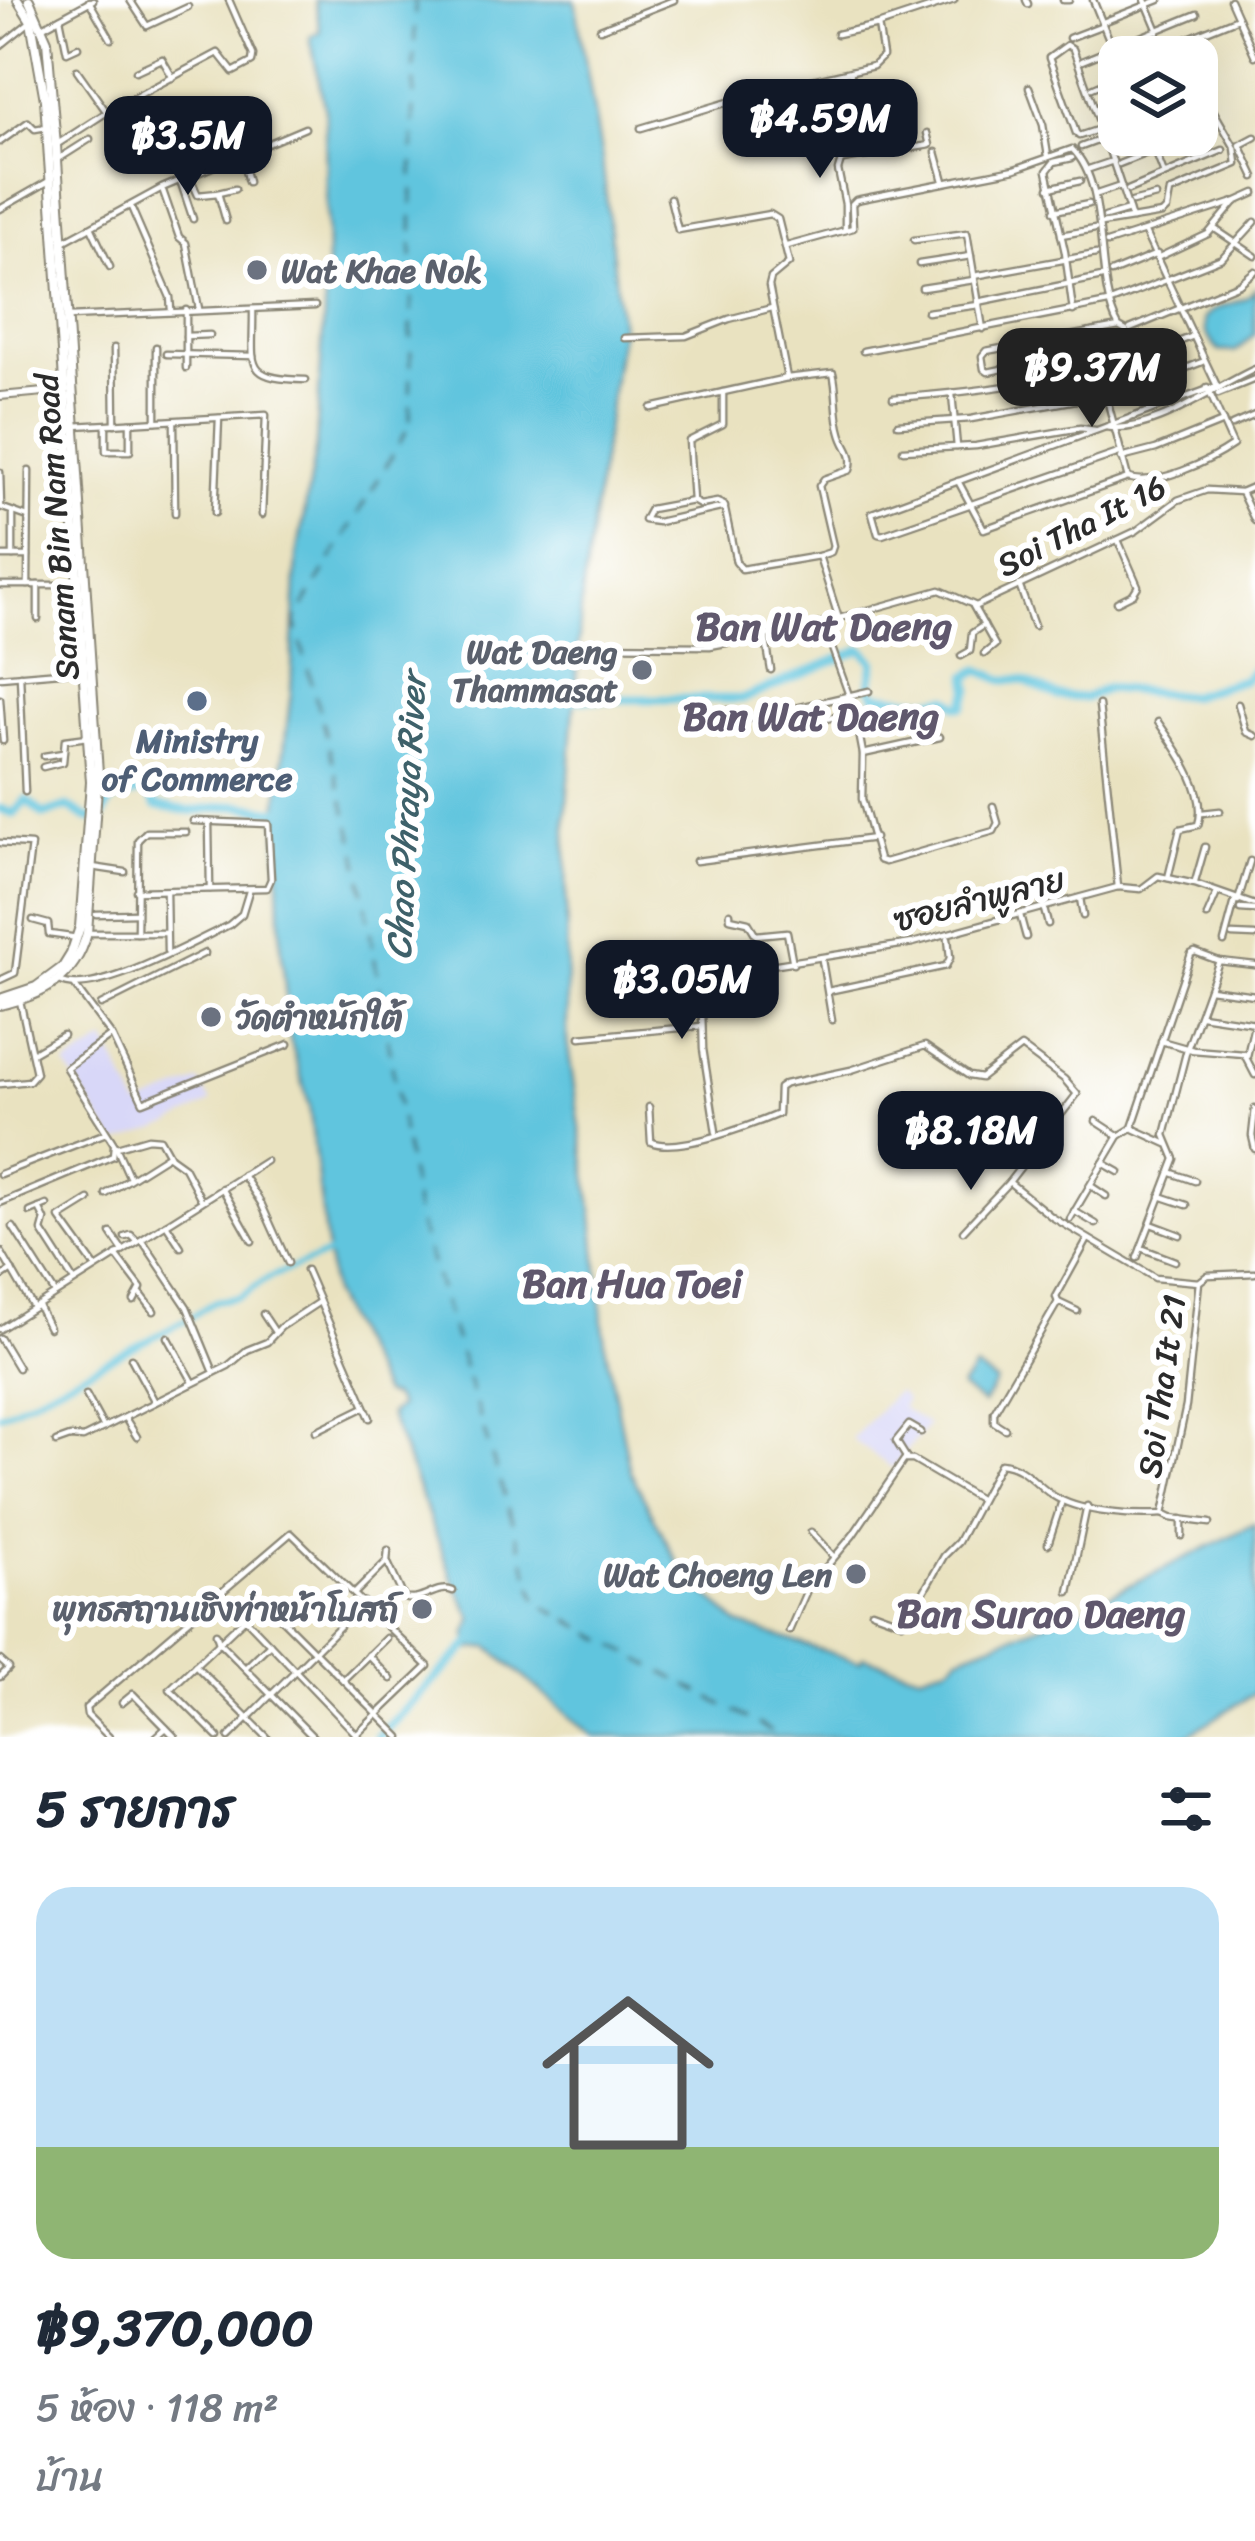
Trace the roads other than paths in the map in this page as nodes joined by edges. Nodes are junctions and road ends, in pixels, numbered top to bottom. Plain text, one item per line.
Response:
1 (130, 0) edge
2 (229, 0) edge
3 (674, 0) edge
4 (954, 0) edge
5 (1093, 0) edge
6 (1159, 0) edge
7 (1230, 0) edge
8 (23, 1) edge
9 (91, 1) edge
10 (1146, 3) edge
11 (188, 7) dead end
12 (1197, 14) dead end
13 (60, 18) junction
14 (1238, 18) junction
15 (31, 21) junction
16 (1102, 24) junction
17 (878, 25) junction
18 (43, 27) junction
19 (600, 29) dead end
20 (1158, 31) junction
21 (837, 34) dead end
22 (1107, 36) edge
23 (1146, 36) edge
24 (1194, 36) edge
25 (1069, 38) dead end
26 (111, 39) dead end
27 (0, 46) edge
28 (78, 47) dead end
29 (1098, 55) edge
30 (1255, 56) edge
31 (1082, 61) dead end
32 (77, 70) dead end
33 (136, 70) dead end
34 (851, 71) junction
35 (826, 77) junction
36 (173, 78) junction
37 (1098, 85) edge
38 (1029, 87) dead end
39 (1092, 88) dead end
40 (849, 90) dead end
41 (107, 112) junction
42 (1218, 118) edge
43 (241, 123) dead end
44 (166, 124) dead end
45 (232, 127) junction
46 (46, 128) junction
47 (118, 128) dead end
48 (305, 128) dead end
49 (641, 128) dead end
50 (1103, 128) joint
51 (220, 133) dead end
52 (928, 133) dead end
53 (889, 134) dead end
54 (908, 135) dead end
55 (1255, 136) edge
56 (90, 139) dead end
57 (1098, 141) edge
58 (0, 142) edge
59 (56, 145) junction
60 (909, 147) junction
61 (1081, 147) dead end
62 (894, 150) junction
63 (1223, 150) dead end
64 (936, 152) dead end
65 (243, 154) junction
66 (1114, 156) edge
67 (1139, 156) edge
68 (1157, 156) edge
69 (1072, 158) dead end
70 (57, 159) junction
71 (1048, 159) junction
72 (843, 160) junction
73 (1116, 162) junction
74 (1253, 166) edge
75 (1089, 169) dead end
76 (1165, 175) junction
77 (191, 176) junction
78 (1255, 177) edge
79 (179, 180) junction
80 (49, 182) junction
81 (248, 182) dead end
82 (1080, 182) dead end
83 (945, 183) junction
84 (1145, 183) junction
85 (162, 188) junction
86 (1049, 188) junction
87 (1124, 188) junction
88 (235, 189) dead end
89 (218, 193) junction
90 (1255, 193) edge
91 (1097, 194) dead end
92 (670, 198) dead end
93 (1132, 202) dead end
94 (1235, 202) junction
95 (1089, 204) dead end
96 (130, 207) junction
97 (0, 209) edge
98 (1129, 210) junction
99 (1054, 212) junction
100 (194, 219) dead end
101 (1132, 219) junction
102 (226, 221) dead end
103 (1255, 222) edge
104 (1101, 224) junction
105 (1214, 228) junction
106 (92, 229) junction
107 (845, 230) junction
108 (1145, 233) junction
109 (1060, 235) junction
110 (914, 240) dead end
111 (1107, 243) dead end
112 (61, 244) junction
113 (1236, 244) junction
114 (787, 246) junction
115 (1096, 254) dead end
116 (1158, 255) junction
117 (971, 256) junction
118 (1255, 256) edge
119 (1065, 259) junction
120 (919, 265) dead end
121 (110, 268) dead end
122 (1255, 271) edge
123 (1112, 273) dead end
124 (1102, 277) dead end
125 (974, 278) junction
126 (1169, 281) junction
127 (1068, 284) junction
128 (922, 288) dead end
129 (978, 303) junction
130 (1108, 304) junction
131 (315, 306) dead end
132 (772, 308) junction
133 (199, 309) junction
134 (253, 309) junction
135 (1180, 309) junction
136 (171, 310) junction
137 (186, 310) junction
138 (1073, 311) junction
139 (928, 312) dead end
140 (63, 317) junction
141 (1119, 327) junction
142 (983, 329) junction
143 (1130, 329) dead end
144 (210, 335) dead end
145 (186, 336) junction
146 (1191, 337) junction
147 (625, 338) dead end
148 (157, 346) dead end
149 (114, 348) dead end
150 (863, 351) dead end
151 (166, 353) dead end
152 (186, 353) junction
153 (254, 356) junction
154 (1202, 362) junction
155 (186, 368) dead end
156 (1099, 369) junction
157 (1255, 369) edge
158 (787, 378) junction
159 (1255, 379) edge
160 (306, 380) dead end
161 (1213, 389) junction
162 (65, 390) junction
163 (723, 391) junction
164 (952, 394) junction
165 (0, 396) edge
166 (1104, 396) junction
167 (893, 398) dead end
168 (651, 408) dead end
169 (1255, 415) edge
170 (219, 418) junction
171 (174, 420) junction
172 (955, 420) junction
173 (156, 422) junction
174 (130, 423) junction
175 (1228, 423) junction
176 (106, 424) junction
177 (115, 424) junction
178 (898, 424) dead end
179 (74, 426) junction
180 (1110, 427) junction
181 (1095, 430) junction
182 (1028, 437) junction
183 (957, 447) junction
184 (903, 450) dead end
185 (1031, 453) junction
186 (1120, 456) junction
187 (28, 471) dead end
188 (0, 472) edge
189 (1128, 478) junction
190 (958, 481) junction
191 (1255, 486) edge
192 (1241, 492) junction
193 (693, 501) junction
194 (970, 505) junction
195 (1, 507) edge
196 (725, 508) junction
197 (13, 512) junction
198 (175, 513) dead end
199 (214, 513) dead end
200 (262, 514) dead end
201 (29, 517) junction
202 (1255, 521) edge
203 (1118, 540) junction
204 (0, 556) edge
205 (13, 556) junction
206 (28, 556) junction
207 (819, 556) junction
208 (0, 585) edge
209 (28, 585) junction
210 (38, 585) junction
211 (78, 585) junction
212 (1019, 585) junction
213 (1117, 602) dead end
214 (973, 606) junction
215 (38, 619) dead end
216 (838, 619) junction
217 (823, 624) junction
218 (984, 625) junction
219 (1034, 626) dead end
220 (765, 635) junction
221 (580, 645) dead end
222 (984, 654) dead end
223 (961, 656) dead end
224 (86, 670) junction
225 (771, 670) dead end
226 (20, 675) junction
227 (0, 677) edge
228 (869, 691) dead end
229 (850, 694) junction
230 (0, 699) edge
231 (1238, 704) dead end
232 (1099, 705) dead end
233 (728, 710) dead end
234 (855, 712) junction
235 (1158, 722) dead end
236 (794, 727) dead end
237 (1255, 736) edge
238 (88, 737) junction
239 (940, 737) dead end
240 (3, 741) dead end
241 (63, 753) junction
242 (863, 754) junction
243 (44, 756) dead end
244 (43, 767) dead end
245 (26, 792) dead end
246 (993, 806) dead end
247 (1220, 811) dead end
248 (1202, 813) junction
249 (92, 815) junction
250 (193, 821) dead end
251 (209, 822) junction
252 (91, 828) junction
253 (186, 832) dead end
254 (875, 838) junction
255 (0, 843) edge
256 (1205, 847) dead end
257 (696, 861) dead end
258 (1250, 861) dead end
259 (92, 867) junction
260 (125, 872) dead end
261 (1168, 878) junction
262 (1195, 884) junction
263 (1118, 887) junction
264 (136, 891) junction
265 (166, 891) junction
266 (210, 891) junction
267 (249, 891) junction
268 (1039, 891) dead end
269 (1217, 893) junction
270 (1080, 898) junction
271 (1237, 904) junction
272 (1043, 908) junction
273 (1255, 908) edge
274 (136, 913) junction
275 (730, 913) dead end
276 (95, 914) dead end
277 (1020, 915) junction
278 (1083, 916) dead end
279 (1207, 916) dead end
280 (33, 920) dead end
281 (1048, 924) dead end
282 (137, 933) junction
283 (166, 933) junction
284 (1232, 934) dead end
285 (947, 935) junction
286 (82, 936) junction
287 (1026, 937) dead end
288 (1255, 937) edge
289 (1224, 942) dead end
290 (181, 947) junction
291 (205, 952) dead end
292 (167, 954) junction
293 (189, 960) junction
294 (822, 960) junction
295 (1219, 961) junction
296 (793, 964) junction
297 (1255, 965) edge
298 (133, 969) junction
299 (745, 971) junction
300 (706, 976) dead end
301 (1, 980) edge
302 (60, 981) junction
303 (142, 984) junction
304 (76, 986) junction
305 (1209, 989) junction
306 (828, 991) junction
307 (1255, 994) edge
308 (2, 1000) edge
309 (20, 1000) junction
310 (100, 1005) dead end
311 (1200, 1015) junction
312 (832, 1020) dead end
313 (1255, 1022) edge
314 (702, 1026) junction
315 (62, 1034) dead end
316 (112, 1036) junction
317 (580, 1037) dead end
318 (1161, 1041) junction
319 (289, 1044) dead end
320 (1187, 1049) junction
321 (32, 1053) junction
322 (1246, 1056) junction
323 (1255, 1075) edge
324 (0, 1084) edge
325 (649, 1107) dead end
326 (1255, 1109) edge
327 (1096, 1121) dead end
328 (1132, 1128) junction
329 (106, 1133) junction
330 (716, 1135) junction
331 (1119, 1136) junction
332 (1167, 1144) junction
333 (115, 1147) junction
334 (1255, 1149) edge
335 (168, 1155) junction
336 (266, 1161) dead end
337 (1103, 1163) junction
338 (1119, 1172) dead end
339 (1170, 1172) junction
340 (0, 1174) edge
341 (243, 1175) junction
342 (129, 1176) junction
343 (1195, 1181) dead end
344 (1009, 1182) junction
345 (1089, 1185) junction
346 (222, 1188) junction
347 (106, 1194) dead end
348 (1106, 1196) dead end
349 (1160, 1196) junction
350 (89, 1200) dead end
351 (202, 1201) junction
352 (0, 1203) edge
353 (1186, 1205) dead end
354 (1075, 1211) junction
355 (30, 1212) dead end
356 (1070, 1219) dead end
357 (166, 1224) junction
358 (1096, 1224) dead end
359 (1150, 1224) junction
360 (13, 1227) dead end
361 (963, 1231) dead end
362 (111, 1233) dead end
363 (1180, 1235) dead end
364 (125, 1237) dead end
365 (1088, 1240) junction
366 (140, 1241) junction
367 (252, 1241) dead end
368 (182, 1247) dead end
369 (1141, 1248) junction
370 (0, 1250) edge
371 (120, 1253) junction
372 (1137, 1258) dead end
373 (1175, 1262) dead end
374 (288, 1263) dead end
375 (96, 1268) junction
376 (12, 1270) junction
377 (306, 1270) dead end
378 (1255, 1273) edge
379 (0, 1278) edge
380 (74, 1282) junction
381 (1199, 1282) junction
382 (55, 1294) junction
383 (141, 1294) junction
384 (134, 1301) dead end
385 (319, 1302) junction
386 (1058, 1302) junction
387 (35, 1306) junction
388 (154, 1311) dead end
389 (1077, 1311) dead end
390 (263, 1314) dead end
391 (49, 1328) dead end
392 (0, 1329) edge
393 (275, 1332) junction
394 (168, 1337) dead end
395 (0, 1338) edge
396 (130, 1358) dead end
397 (18, 1368) dead end
398 (214, 1372) junction
399 (193, 1382) junction
400 (86, 1395) dead end
401 (155, 1402) junction
402 (365, 1407) junction
403 (125, 1418) junction
404 (370, 1418) dead end
405 (104, 1428) junction
406 (1004, 1430) dead end
407 (316, 1431) dead end
408 (921, 1432) dead end
409 (137, 1437) dead end
410 (56, 1442) dead end
411 (907, 1458) junction
412 (979, 1499) junction
413 (1062, 1501) junction
414 (1088, 1506) junction
415 (1163, 1514) junction
416 (1182, 1519) junction
417 (1210, 1523) dead end
418 (811, 1532) dead end
419 (1182, 1536) dead end
420 (1048, 1544) dead end
421 (388, 1550) dead end
422 (834, 1557) junction
423 (388, 1561) junction
424 (453, 1591) dead end
425 (255, 1592) dead end
426 (1070, 1592) dead end
427 (354, 1594) junction
428 (364, 1602) junction
429 (872, 1611) dead end
430 (789, 1631) dead end
431 (216, 1633) dead end
432 (386, 1638) dead end
433 (219, 1642) junction
434 (271, 1644) junction
435 (315, 1652) junction
436 (368, 1655) junction
437 (0, 1660) edge
438 (195, 1665) junction
439 (245, 1668) junction
440 (296, 1671) junction
441 (0, 1677) edge
442 (391, 1679) dead end
443 (343, 1680) junction
444 (271, 1695) junction
445 (122, 1703) dead end
446 (377, 1714) junction
447 (248, 1718) junction
448 (166, 1728) junction
449 (399, 1735) edge
450 (356, 1736) edge
451 (110, 1737) edge
452 (156, 1737) edge
453 (176, 1737) edge
454 (218, 1737) edge
455 (229, 1737) edge
456 (267, 1737) edge
457 (313, 1737) edge

1 - 11 street
2 - 36 street
3 - 19 street
4 - 17 street
5 - 16 street
6 - 10 street
7 - 14 street
8 - 15 main road, Sanam Bin Nam Road
8 - 18 main road, Sanam Bin Nam Road
9 - 13 street
9 - 26 street
10 - 16 street
10 - 20 street
12 - 20 street
13 - 18 street
13 - 28 street
14 - 24 street
14 - 30 street
15 - 27 street
15 - 46 main road, Sanam Bin Nam Road
16 - 22 street
16 - 25 street
17 - 21 street
17 - 34 street
18 - 59 main road, Sanam Bin Nam Road
20 - 23 street
29 - 31 street
32 - 41 street
33 - 36 street
34 - 35 street
34 - 40 street
35 - 49 street
35 - 72 street
36 - 41 street
37 - 39 street
38 - 71 street
41 - 47 street
41 - 59 street
42 - 101 street
43 - 45 street
44 - 77 street
45 - 51 street
45 - 65 street
46 - 58 street
46 - 80 main road, Sanam Bin Nam Road
48 - 65 street
50 - 50 street
52 - 60 street
53 - 62 street
54 - 60 street
55 - 74 street
56 - 70 street
57 - 61 street
59 - 70 main road, Sanam Bin Nam Road
60 - 62 street
62 - 72 street
63 - 76 street
64 - 83 street
65 - 77 street
65 - 81 street
66 - 73 street
67 - 73 street
68 - 76 street
69 - 86 street
70 - 112 main road, Sanam Bin Nam Road
71 - 83 street
71 - 104 street
72 - 107 street
73 - 75 street
73 - 87 street
74 - 78 street
76 - 84 street
77 - 79 street
77 - 89 street
79 - 85 street
79 - 100 street
80 - 97 street
80 - 140 main road, Sanam Bin Nam Road
82 - 86 street
83 - 107 street
84 - 87 street
84 - 93 street
85 - 96 street
85 - 133 street
86 - 99 street
87 - 91 street
87 - 98 street
88 - 89 street
89 - 102 street
90 - 94 street
92 - 114 street
94 - 105 street
94 - 108 street
95 - 99 street
96 - 106 street
96 - 136 street
98 - 101 street
98 - 104 street
99 - 109 street
101 - 104 street
103 - 113 street
104 - 109 street
104 - 130 street
105 - 113 street
105 - 116 street
106 - 112 street
106 - 121 street
107 - 114 street
108 - 111 street
108 - 116 street
109 - 119 street
110 - 117 street
112 - 140 main road, Sanam Bin Nam Road
113 - 118 street
113 - 126 street
114 - 132 street
115 - 119 street
116 - 123 street
116 - 126 street
117 - 120 street
117 - 125 street
119 - 125 street
119 - 127 street
122 - 135 street
124 - 127 street
125 - 128 street
125 - 129 street
126 - 130 street
126 - 135 street
127 - 129 street
127 - 138 street
129 - 139 street
129 - 142 street
130 - 138 street
130 - 141 street
131 - 134 street
132 - 147 street
132 - 158 street
133 - 134 street
133 - 137 street
134 - 153 street
135 - 143 street
135 - 146 street
136 - 137 street
136 - 140 street
137 - 145 street
138 - 142 street
140 - 162 main road, Sanam Bin Nam Road
140 - 179 main road, Sanam Bin Nam Road
141 - 141 street
142 - 150 street
144 - 145 street
145 - 152 street
146 - 154 street
146 - 156 street
148 - 173 street
149 - 177 street
151 - 152 street
152 - 153 street
152 - 155 street
153 - 160 street
154 - 161 street
154 - 166 street
156 - 164 street
156 - 166 street
157 - 161 street
158 - 163 street
158 - 207 street
159 - 161 street
161 - 175 street
161 - 180 street
162 - 165 street
162 - 211 main road, Sanam Bin Nam Road
163 - 168 street
163 - 193 street
164 - 167 street
164 - 172 street
166 - 172 street
166 - 180 street
169 - 175 street
170 - 171 street
170 - 199 street
170 - 200 street
171 - 173 street
171 - 198 street
172 - 178 street
172 - 183 street
173 - 174 street
174 - 176 street
174 - 177 street
175 - 186 street
175 - 189 street
176 - 177 street
176 - 179 street
179 - 224 main road, Sanam Bin Nam Road
180 - 181 street
180 - 186 street
181 - 182 street
181 - 185 street
182 - 183 street
182 - 185 street
183 - 184 street
185 - 190 street
186 - 189 street
186 - 194 street
187 - 201 street
188 - 195 street
189 - 194 street
190 - 194 street
190 - 194 street
191 - 192 street, Soi Tha It 16
192 - 202 street
192 - 203 street, Soi Tha It 16
193 - 196 street
193 - 196 street
195 - 197 street
196 - 207 street
197 - 201 street
197 - 205 street
201 - 206 street
203 - 212 street, Soi Tha It 16
203 - 213 street
204 - 205 street
205 - 206 street
206 - 209 street
207 - 216 street
208 - 209 street
209 - 210 street
210 - 211 street
210 - 215 street
211 - 224 main road, Sanam Bin Nam Road
212 - 214 street, Soi Tha It 16
212 - 219 street
214 - 216 street, Soi Tha It 16
214 - 218 street
216 - 217 street, Soi Tha It 16
217 - 220 street, Soi Tha It 16
217 - 229 street
218 - 222 street
218 - 223 street
220 - 221 street, Soi Tha It 16
220 - 225 street
224 - 226 street
224 - 238 main road, Sanam Bin Nam Road
224 - 249 main road, Sanam Bin Nam Road
226 - 227 street
226 - 245 street
228 - 229 street
229 - 233 street
229 - 234 street
230 - 240 street
231 - 237 street
232 - 263 street
234 - 236 street
234 - 242 street
235 - 248 street
238 - 241 street
238 - 249 main road, Sanam Bin Nam Road
239 - 242 street
241 - 243 street
241 - 244 street
242 - 254 street
246 - 254 street
247 - 248 street
248 - 261 street
249 - 252 main road, Sanam Bin Nam Road
250 - 251 street
251 - 266 street
251 - 267 street
252 - 259 main road, Sanam Bin Nam Road
252 - 286 main road, Sanam Bin Nam Road
253 - 264 street
254 - 257 street
255 - 301 street
256 - 262 street
258 - 271 street
259 - 260 street
259 - 286 main road, Sanam Bin Nam Road
261 - 262 street, ซอยลำพูลาย
261 - 263 street, ซอยลำพูลาย
262 - 269 street, ซอยลำพูลาย
263 - 270 street, ซอยลำพูลาย
264 - 265 street
264 - 274 street
265 - 266 street
265 - 283 street
266 - 267 street
267 - 290 street
268 - 272 street
269 - 271 street, ซอยลำพูลาย
269 - 279 street
270 - 272 street, ซอยลำพูลาย
270 - 278 street
271 - 273 street, ซอยลำพูลาย
271 - 289 street
272 - 277 street, ซอยลำพูลาย
272 - 281 street
274 - 276 street
274 - 282 street
275 - 296 street
277 - 285 street, ซอยลำพูลาย
277 - 287 street
280 - 286 street
282 - 283 street
282 - 286 street
283 - 292 street
284 - 288 street
285 - 294 street, ซอยลำพูลาย
285 - 306 street
286 - 302 main road, Sanam Bin Nam Road
286 - 308 main road
290 - 292 street
290 - 293 street
291 - 293 street
292 - 298 street
293 - 303 street
294 - 296 street, ซอยลำพูลาย
294 - 306 street
295 - 297 street
295 - 305 street
295 - 318 street
296 - 299 street, ซอยลำพูลาย
298 - 303 street
298 - 304 street
299 - 300 street, ซอยลำพูลาย
299 - 314 street
301 - 308 street
302 - 304 street
302 - 309 main road
303 - 310 street
304 - 316 street
305 - 307 street
305 - 311 street
306 - 312 street
308 - 309 main road
309 - 321 street
311 - 313 street
311 - 320 street
313 - 322 street
314 - 317 street
314 - 330 street
315 - 321 street
316 - 319 street
316 - 329 street
318 - 320 street
318 - 328 street
320 - 322 street
320 - 332 street
321 - 324 street
322 - 323 street
325 - 330 street
326 - 334 street
327 - 331 street
328 - 331 street
328 - 332 street
329 - 333 street
329 - 340 street
330 - 344 street
331 - 337 street
332 - 339 street
333 - 335 street
333 - 342 street
333 - 352 street
335 - 342 street
335 - 351 street
336 - 341 street
337 - 338 street
337 - 345 street
339 - 343 street
339 - 349 street
341 - 346 street
341 - 374 street
342 - 347 street
344 - 361 street
344 - 365 street
345 - 348 street
345 - 354 street
346 - 351 street
346 - 367 street
349 - 353 street
349 - 359 street
350 - 375 street
351 - 357 street
354 - 356 street
354 - 358 street
355 - 380 street
357 - 366 street
357 - 368 street
359 - 363 street
359 - 369 street
360 - 382 street
362 - 371 street
364 - 366 street
365 - 381 street
365 - 386 street
366 - 371 street
366 - 398 street
369 - 372 street
369 - 373 street
370 - 376 street
371 - 375 street
371 - 383 street
375 - 380 street
376 - 379 street
376 - 387 street
377 - 385 street
378 - 381 street, Soi Tha It 21
380 - 382 street
381 - 415 street, Soi Tha It 21
382 - 387 street
383 - 384 street
383 - 388 street
385 - 393 street
385 - 402 street
386 - 389 street
386 - 406 street
387 - 391 street
387 - 392 street
390 - 393 street
393 - 398 street
394 - 399 street
395 - 397 street
396 - 401 street
398 - 399 street
399 - 401 street
400 - 405 street
401 - 403 street
402 - 404 street
402 - 407 street
403 - 405 street
403 - 409 street
405 - 410 street
408 - 411 street
411 - 412 street
411 - 422 street
412 - 413 street, Soi Tha It 21
412 - 429 street, Soi Tha It 21
413 - 414 street, Soi Tha It 21
413 - 420 street
414 - 415 street, Soi Tha It 21
414 - 426 street
415 - 416 street
416 - 417 street
416 - 419 street
418 - 422 street
421 - 423 street
422 - 430 street
423 - 424 street
423 - 427 street
425 - 435 street
427 - 428 street
427 - 451 street
428 - 435 street
428 - 446 street
431 - 433 street
432 - 436 street
433 - 434 street
433 - 438 street
433 - 439 street
434 - 439 street
434 - 440 street
435 - 440 street
435 - 443 street
436 - 442 street
436 - 443 street
437 - 441 street
438 - 447 street
438 - 454 street
439 - 444 street
440 - 444 street
440 - 450 street
443 - 446 street
444 - 447 street
444 - 457 street
445 - 448 street
446 - 449 street
446 - 450 street
447 - 455 street
447 - 456 street
448 - 452 street
448 - 453 street

